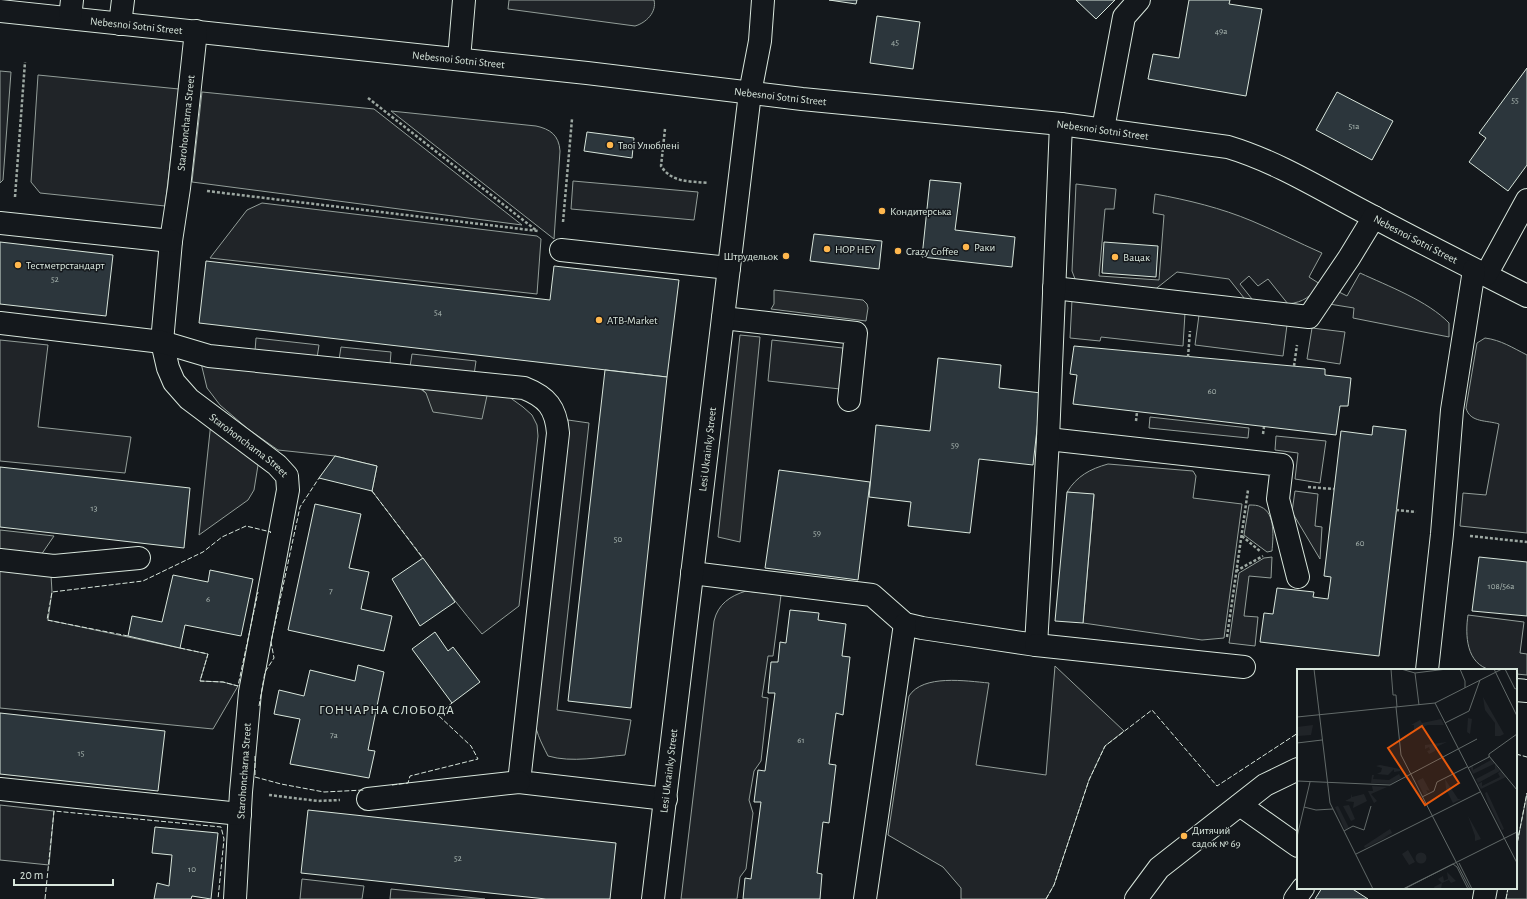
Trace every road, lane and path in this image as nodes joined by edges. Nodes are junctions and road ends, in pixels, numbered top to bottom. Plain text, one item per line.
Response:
1 (123, 0) edge
2 (464, 0) edge
3 (763, 0) edge
4 (1140, 0) edge
5 (71, 9) edge
6 (0, 11) edge
7 (120, 24) junction
8 (196, 31) junction
9 (459, 59) junction
10 (25, 62) dead end
11 (750, 93) junction
12 (368, 98) dead end
13 (572, 119) dead end
14 (1061, 124) junction
15 (665, 129) dead end
16 (1103, 129) junction
17 (708, 183) dead end
18 (179, 188) junction
19 (1527, 200) edge
20 (1374, 217) junction
21 (6, 224) edge
22 (538, 231) junction
23 (171, 241) junction
24 (561, 250) junction
25 (729, 268) junction
26 (1480, 272) junction
27 (1054, 288) junction
28 (1527, 296) edge
29 (722, 318) junction
30 (0, 323) edge
31 (162, 342) junction
32 (849, 400) dead end
33 (1048, 438) junction
34 (1252, 461) junction
35 (1442, 534) junction
36 (1241, 536) junction
37 (1527, 542) edge
38 (1265, 555) dead end
39 (139, 558) dead end
40 (0, 560) edge
41 (692, 572) junction
42 (1298, 577) dead end
43 (905, 624) junction
44 (1036, 645) junction
45 (1223, 665) junction
46 (1244, 668) dead end
47 (1427, 669) edge
48 (1517, 690) edge
49 (1527, 691) edge
50 (1297, 769) edge
51 (519, 782) junction
52 (0, 789) edge
53 (241, 792) junction
54 (368, 799) joint
55 (666, 799) junction
56 (1240, 805) junction
57 (240, 814) junction
58 (1297, 845) edge
59 (1302, 889) edge
60 (1486, 889) edge
61 (1137, 898) edge
62 (235, 899) edge
63 (654, 899) edge
64 (865, 899) edge
65 (1295, 899) edge
66 (1484, 899) edge

1 - 7 street
2 - 9 street
3 - 11 street, Lesi Ukrainky Street
4 - 16 street
5 - 6 street, Nebesnoi Sotni Street
5 - 7 street, Nebesnoi Sotni Street
7 - 8 street, Nebesnoi Sotni Street
8 - 9 street, Nebesnoi Sotni Street
8 - 18 street, Starohoncharna Street
9 - 11 street, Nebesnoi Sotni Street
10 - 21 path
11 - 14 street, Nebesnoi Sotni Street
11 - 25 street, Lesi Ukrainky Street
12 - 22 path
13 - 24 path
14 - 16 street, Nebesnoi Sotni Street
14 - 27 street
15 - 17 path
16 - 20 street, Nebesnoi Sotni Street
18 - 22 path
18 - 23 street, Starohoncharna Street
19 - 26 street
20 - 26 street, Nebesnoi Sotni Street
20 - 27 street
21 - 23 street
22 - 24 path
23 - 31 street, Starohoncharna Street
24 - 25 street
25 - 29 street, Lesi Ukrainky Street
26 - 28 street, Nebesnoi Sotni Street
26 - 35 street
27 - 33 street
29 - 32 street
29 - 41 street, Lesi Ukrainky Street
30 - 31 street
31 - 51 street
31 - 53 street, Starohoncharna Street
33 - 34 street
33 - 44 street
34 - 36 path
34 - 42 street
35 - 37 path
35 - 47 street
36 - 38 path
36 - 45 path
39 - 40 street
41 - 43 street
41 - 55 street, Lesi Ukrainky Street
43 - 44 street
43 - 64 street
44 - 45 street
45 - 46 street
48 - 49 street
50 - 56 street
51 - 54 street
51 - 55 street
52 - 57 street
53 - 54 path
53 - 57 street, Starohoncharna Street
55 - 63 street, Lesi Ukrainky Street
56 - 58 street
56 - 61 street
57 - 62 street, Starohoncharna Street
59 - 65 street
60 - 66 street

